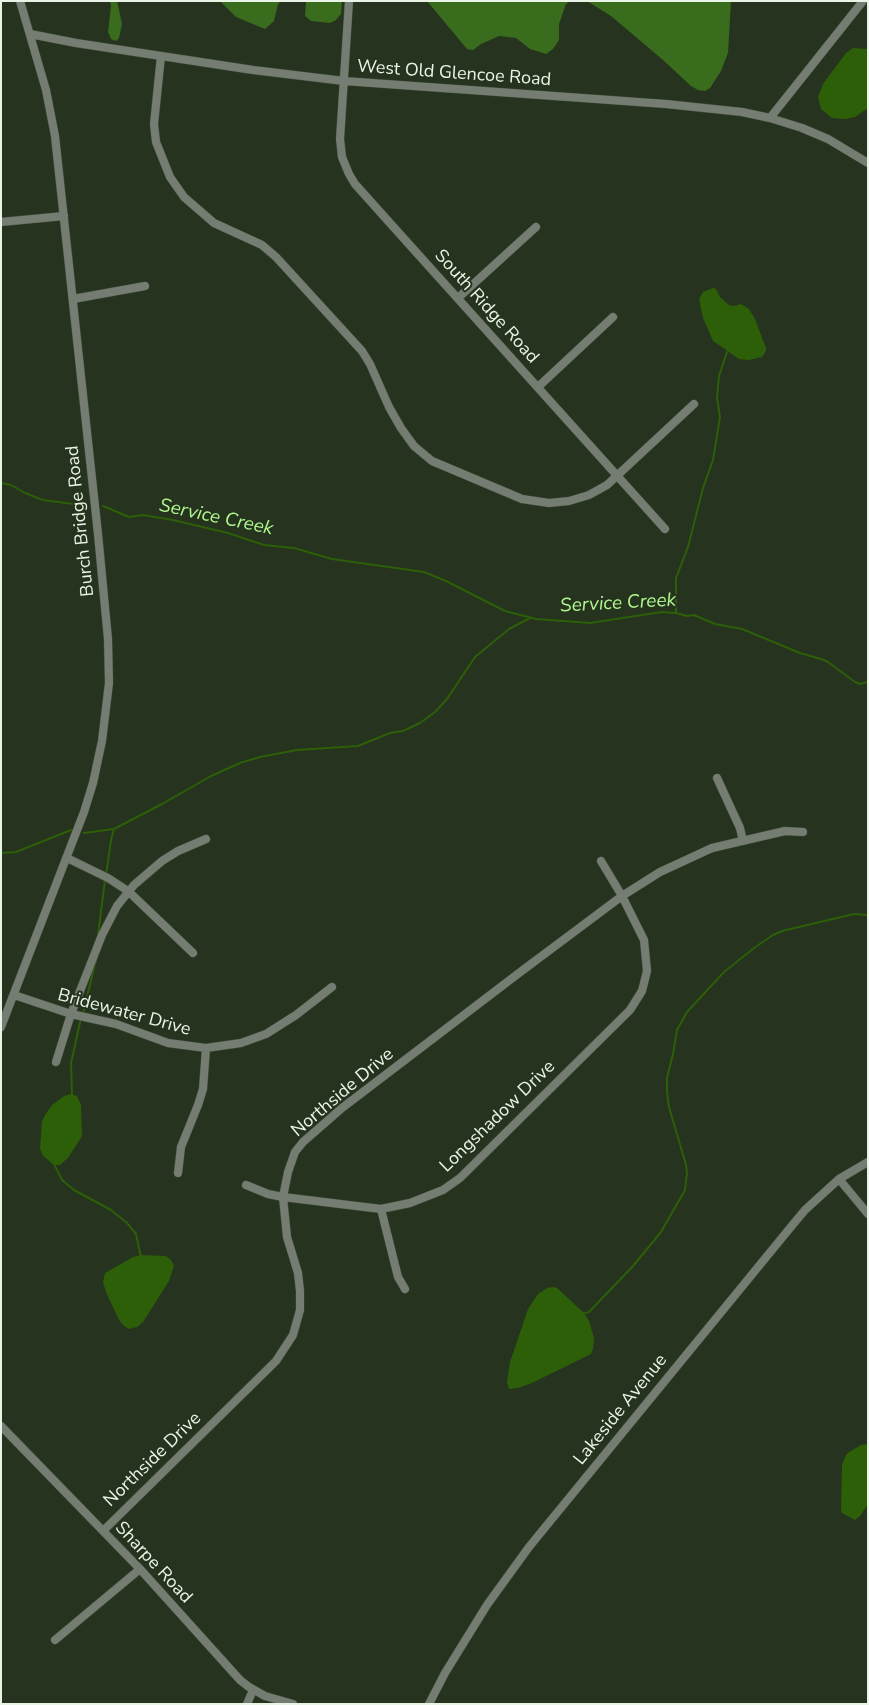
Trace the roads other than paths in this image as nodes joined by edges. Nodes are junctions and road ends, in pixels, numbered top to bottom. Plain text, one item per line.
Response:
1 (20, 1) edge
2 (349, 1) edge
3 (863, 1) edge
4 (30, 34) junction
5 (161, 56) junction
6 (344, 80) junction
7 (770, 118) junction
8 (868, 163) edge
9 (64, 216) junction
10 (1, 222) edge
11 (536, 226) dead end
12 (145, 286) dead end
13 (458, 298) junction
14 (73, 299) junction
15 (614, 317) dead end
16 (538, 387) junction
17 (694, 404) dead end
18 (617, 476) junction
19 (665, 529) dead end
20 (717, 778) dead end
21 (803, 832) dead end
22 (206, 839) dead end
23 (743, 841) junction
24 (67, 858) junction
25 (600, 861) dead end
26 (128, 892) junction
27 (622, 896) junction
28 (193, 953) dead end
29 (332, 987) dead end
30 (14, 995) junction
31 (71, 1014) junction
32 (1, 1027) edge
33 (206, 1048) junction
34 (56, 1062) dead end
35 (868, 1162) edge
36 (178, 1173) dead end
37 (839, 1179) junction
38 (246, 1185) dead end
39 (283, 1198) junction
40 (381, 1209) junction
41 (868, 1214) edge
42 (405, 1289) dead end
43 (1, 1426) edge
44 (102, 1531) junction
45 (140, 1569) junction
46 (54, 1640) dead end
47 (253, 1690) junction
48 (247, 1704) edge
49 (293, 1704) edge
50 (429, 1704) edge

1 - 4 street, Burch Bridge Road
2 - 6 street, South Ridge Road
3 - 7 street
4 - 5 street, West Old Glencoe Road
4 - 9 street, Burch Bridge Road
5 - 6 street, West Old Glencoe Road
5 - 18 street
6 - 7 street, West Old Glencoe Road
6 - 13 street, South Ridge Road
7 - 8 street, West Old Glencoe Road
9 - 10 street
9 - 14 street, Burch Bridge Road
11 - 13 street
12 - 14 street
13 - 16 street, South Ridge Road
14 - 24 street, Burch Bridge Road
15 - 16 street
16 - 18 street, South Ridge Road
17 - 18 street
18 - 19 street, South Ridge Road
20 - 23 street
21 - 23 street, Northside Drive
22 - 26 street
23 - 27 street, Northside Drive
24 - 26 street
24 - 30 street, Burch Bridge Road
25 - 27 street, Longshadow Drive
26 - 28 street
26 - 31 street
27 - 39 street, Northside Drive
27 - 40 street, Longshadow Drive
29 - 33 street, Bridewater Drive
30 - 31 street, Bridewater Drive
30 - 32 street, Burch Bridge Road
31 - 33 street, Bridewater Drive
31 - 34 street
33 - 36 street
35 - 37 street, Lakeside Avenue
37 - 41 street
37 - 50 street, Lakeside Avenue
38 - 39 street, Longshadow Drive
39 - 40 street, Longshadow Drive
39 - 44 street, Northside Drive
40 - 42 street
43 - 44 street, Sharpe Road
44 - 45 street, Sharpe Road
45 - 46 street
45 - 47 street, Sharpe Road
47 - 48 street
47 - 49 street, Sharpe Road

